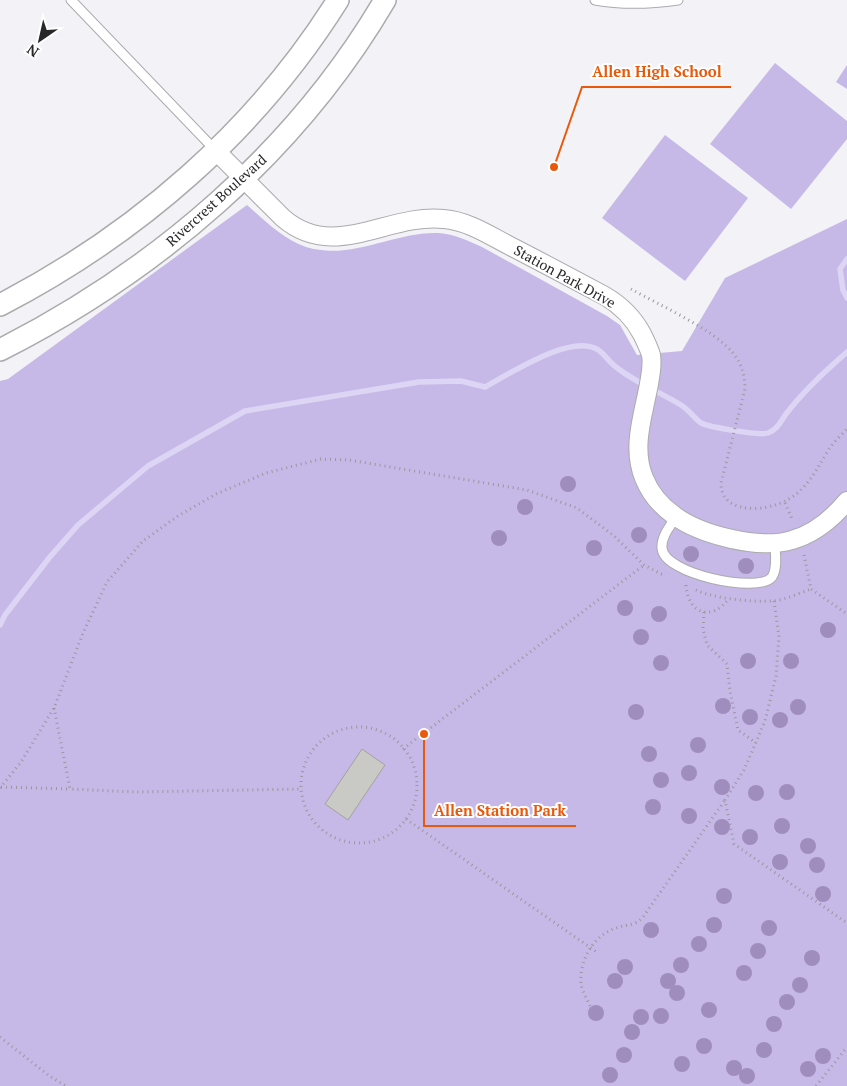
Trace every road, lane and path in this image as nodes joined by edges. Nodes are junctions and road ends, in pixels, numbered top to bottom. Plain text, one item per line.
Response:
1 (71, 0) edge
2 (338, 0) edge
3 (384, 0) edge
4 (595, 0) edge
5 (678, 0) edge
6 (216, 151) junction
7 (243, 179) junction
8 (0, 305) edge
9 (0, 350) edge
10 (739, 410) dead end
11 (847, 429) edge
12 (847, 502) edge
13 (676, 517) junction
14 (775, 543) junction
15 (686, 585) dead end
16 (729, 598) dead end
17 (704, 612) junction
18 (847, 614) edge
19 (54, 708) junction
20 (756, 743) junction
21 (403, 749) junction
22 (0, 787) edge
23 (301, 789) junction
24 (70, 790) junction
25 (725, 800) junction
26 (406, 818) junction
27 (847, 923) edge
28 (589, 947) junction
29 (598, 953) dead end
30 (590, 1006) dead end
31 (0, 1037) edge
32 (847, 1047) edge
33 (66, 1086) edge
34 (816, 1086) edge

1 - 6 lane
2 - 6 street
3 - 7 street, Rivercrest Boulevard
4 - 5 lane
6 - 7 street, Station Park Drive
6 - 8 street
7 - 9 street, Rivercrest Boulevard
7 - 13 street, Station Park Drive
10 - 11 path
12 - 14 street, Station Park Drive
13 - 14 street, Station Park Drive
13 - 14 lane
15 - 17 path
16 - 17 path
17 - 20 path
18 - 20 path
19 - 21 path
19 - 22 path
19 - 24 path
20 - 25 path
21 - 23 path
21 - 26 path
22 - 24 path
23 - 24 path
23 - 26 path
25 - 27 path
25 - 28 path
26 - 28 path
28 - 29 path
28 - 30 path
31 - 33 path
32 - 34 path

